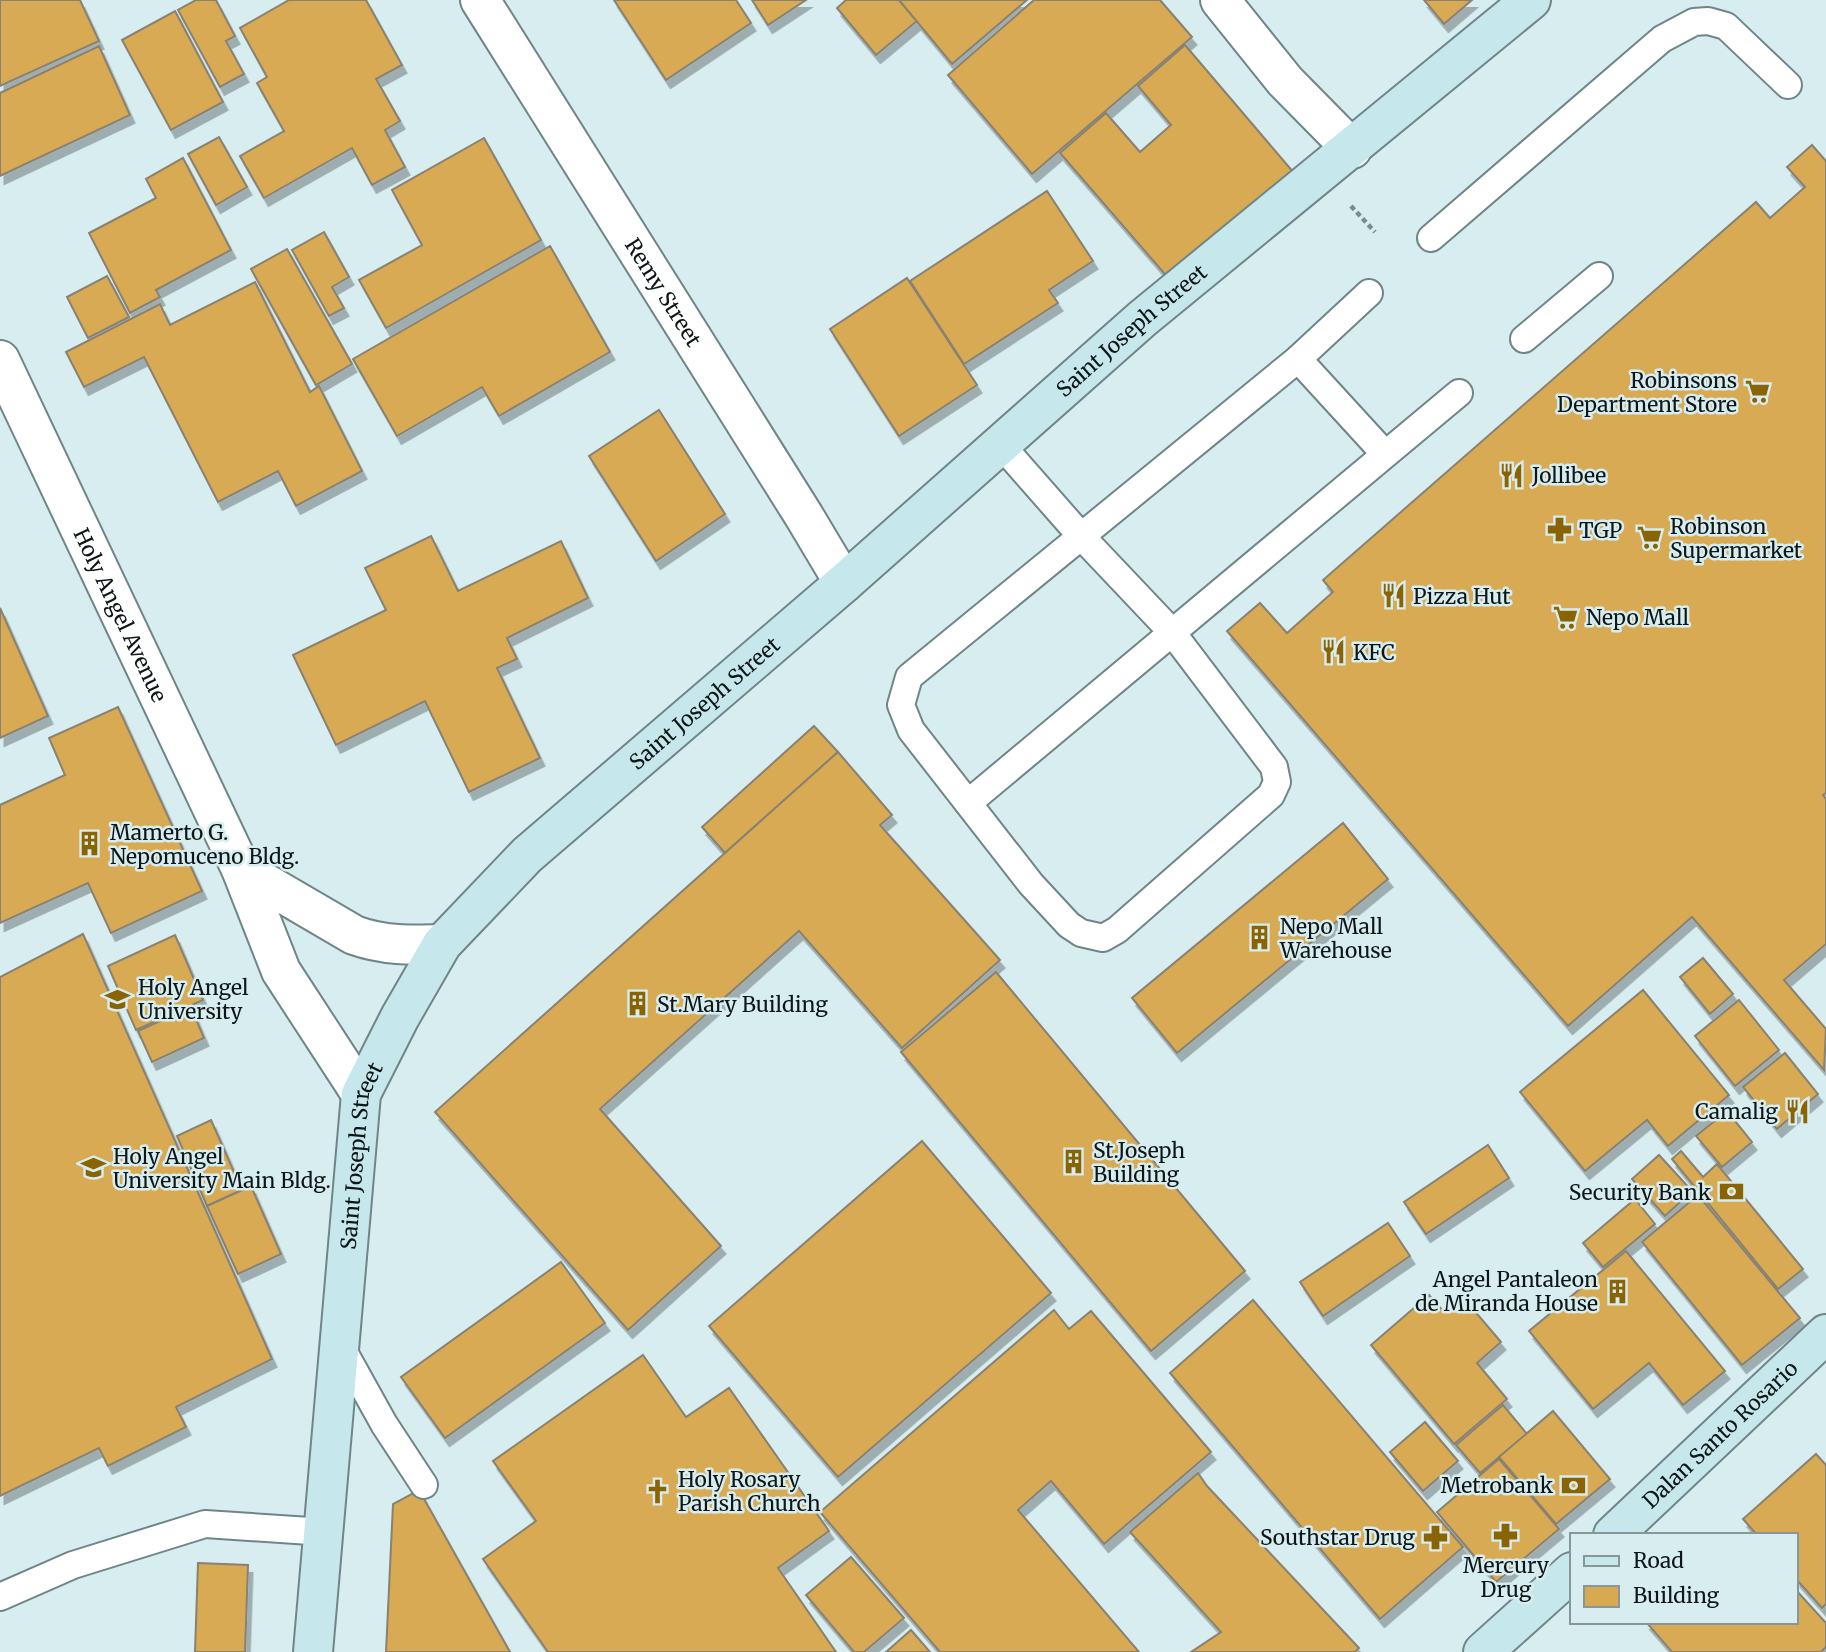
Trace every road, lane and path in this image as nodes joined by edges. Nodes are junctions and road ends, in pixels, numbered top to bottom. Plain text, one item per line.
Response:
1 (481, 0) edge
2 (1220, 0) edge
3 (1531, 0) edge
4 (1788, 85) dead end
5 (1352, 149) junction
6 (1366, 222) dead end
7 (1375, 232) dead end
8 (1431, 238) dead end
9 (1598, 276) dead end
10 (1369, 293) dead end
11 (1524, 339) dead end
12 (1298, 359) junction
13 (0, 360) edge
14 (1459, 393) dead end
15 (1002, 445) junction
16 (1385, 454) junction
17 (1081, 536) junction
18 (844, 583) junction
19 (1171, 631) junction
20 (968, 803) junction
21 (241, 869) junction
22 (442, 944) junction
23 (361, 1094) junction
24 (339, 1343) junction
25 (1821, 1349) edge
26 (424, 1485) dead end
27 (325, 1532) junction
28 (1616, 1533) edge
29 (1570, 1574) edge
30 (0, 1597) edge
31 (1486, 1651) edge
32 (313, 1652) edge

1 - 18 street, Remy Street
2 - 5 street
3 - 5 street, Saint Joseph Street
4 - 8 lane
5 - 15 street, Saint Joseph Street
6 - 7 path
9 - 11 lane
10 - 12 lane
12 - 16 lane
12 - 17 lane
13 - 21 street, Holy Angel Avenue
14 - 16 lane
15 - 17 lane
15 - 18 street, Saint Joseph Street
16 - 19 lane
17 - 19 lane
17 - 20 lane
18 - 22 street, Saint Joseph Street
19 - 20 lane
19 - 20 lane
21 - 22 street
21 - 23 street, Holy Angel Avenue
22 - 23 street, Saint Joseph Street
23 - 24 street, Saint Joseph Street
24 - 26 lane
24 - 27 street, Saint Joseph Street
25 - 28 street, Dalan Santo Rosario
27 - 30 lane
27 - 32 street, Saint Joseph Street
29 - 31 street

